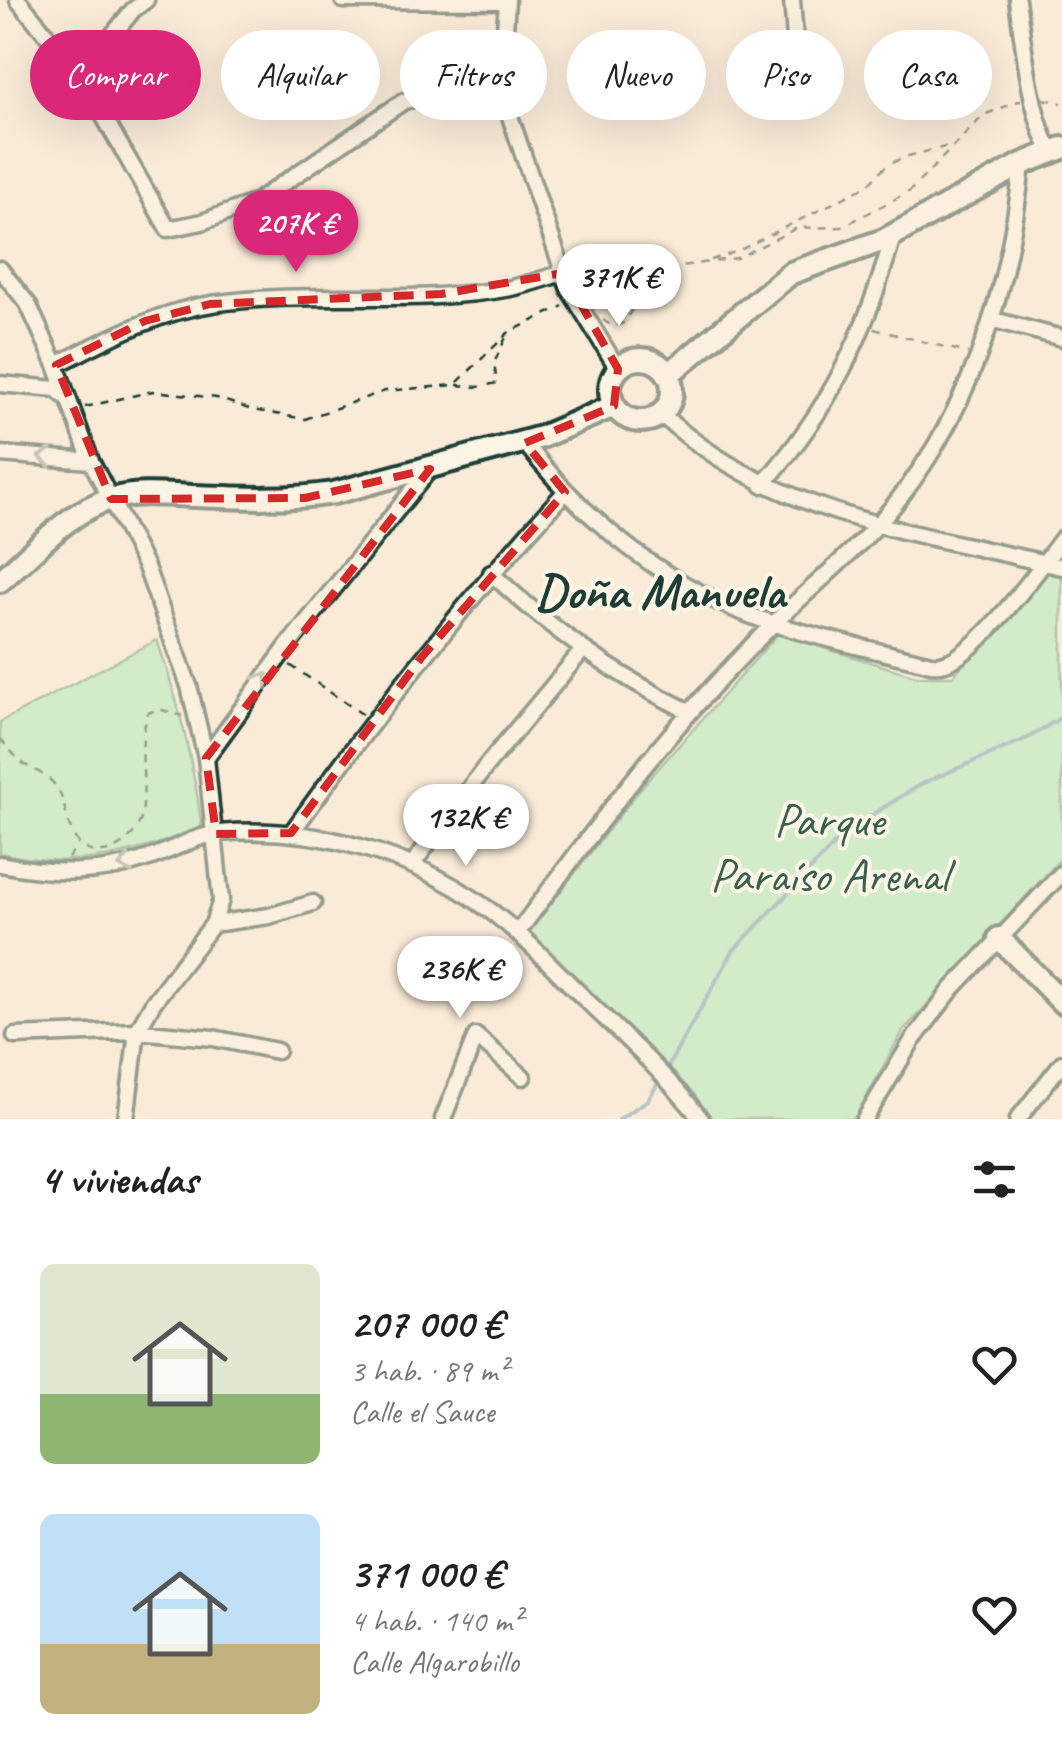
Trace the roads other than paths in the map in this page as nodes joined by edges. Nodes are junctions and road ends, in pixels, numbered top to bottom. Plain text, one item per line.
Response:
1 (18, 0) edge
2 (146, 0) edge
3 (343, 0) edge
4 (368, 0) edge
5 (792, 0) edge
6 (1017, 0) edge
7 (507, 1) edge
8 (43, 30) edge
9 (116, 30) edge
10 (505, 30) edge
11 (794, 30) edge
12 (400, 103) edge
13 (106, 120) edge
14 (511, 120) edge
15 (1057, 150) edge
16 (1022, 164) junction
17 (893, 236) junction
18 (0, 269) edge
19 (563, 273) junction
20 (994, 320) junction
21 (1062, 338) edge
22 (56, 365) junction
23 (618, 368) junction
24 (669, 374) junction
25 (0, 384) edge
26 (67, 397) junction
27 (614, 406) junction
28 (661, 414) junction
29 (524, 442) junction
30 (0, 454) edge
31 (91, 461) junction
32 (430, 469) junction
33 (762, 486) junction
34 (566, 492) junction
35 (110, 498) junction
36 (878, 524) junction
37 (1062, 539) edge
38 (1044, 563) junction
39 (1062, 567) edge
40 (491, 573) junction
41 (0, 582) edge
42 (774, 624) junction
43 (582, 651) junction
44 (690, 712) junction
45 (206, 758) junction
46 (292, 833) junction
47 (216, 834) junction
48 (0, 864) edge
49 (412, 866) junction
50 (1062, 873) edge
51 (313, 903) dead end
52 (213, 924) junction
53 (517, 933) junction
54 (998, 938) junction
55 (1062, 1002) edge
56 (137, 1032) junction
57 (15, 1036) dead end
58 (277, 1052) dead end
59 (1062, 1064) edge
60 (522, 1077) dead end
61 (126, 1119) edge
62 (444, 1119) edge
63 (701, 1119) edge
64 (865, 1119) edge
65 (1018, 1119) edge

1 - 8 street
2 - 9 street
3 - 4 street
4 - 7 street
5 - 11 street
6 - 15 street
7 - 10 street
12 - 13 street
14 - 19 street
15 - 16 street
16 - 17 street
16 - 20 street
17 - 24 street
17 - 33 street
18 - 22 street
19 - 22 street
19 - 23 street
20 - 21 street
20 - 36 street
22 - 26 street
23 - 24 street
23 - 27 street
24 - 28 street
25 - 26 street
26 - 31 street
27 - 28 street
27 - 29 street
28 - 33 street
29 - 32 street
29 - 34 street
31 -> 30 street
31 - 35 street
32 - 35 street
45 -> 32 street
33 - 36 street
34 - 40 street
34 - 42 street
35 - 41 street
35 - 45 street
36 - 38 street
36 - 42 street
37 - 38 street
38 - 39 street
38 - 42 street
40 - 43 street
40 - 46 street
42 - 44 street
43 - 44 street
43 - 49 street
44 - 53 street
45 - 47 street
46 - 47 street
46 - 49 street
47 -> 48 street
47 - 52 street
49 - 53 street
50 - 54 street
51 - 52 street
52 - 56 street
53 - 63 street
54 - 55 street
54 - 64 street
56 - 57 street
56 - 58 street
56 - 61 street
59 - 65 street
60 - 62 street

